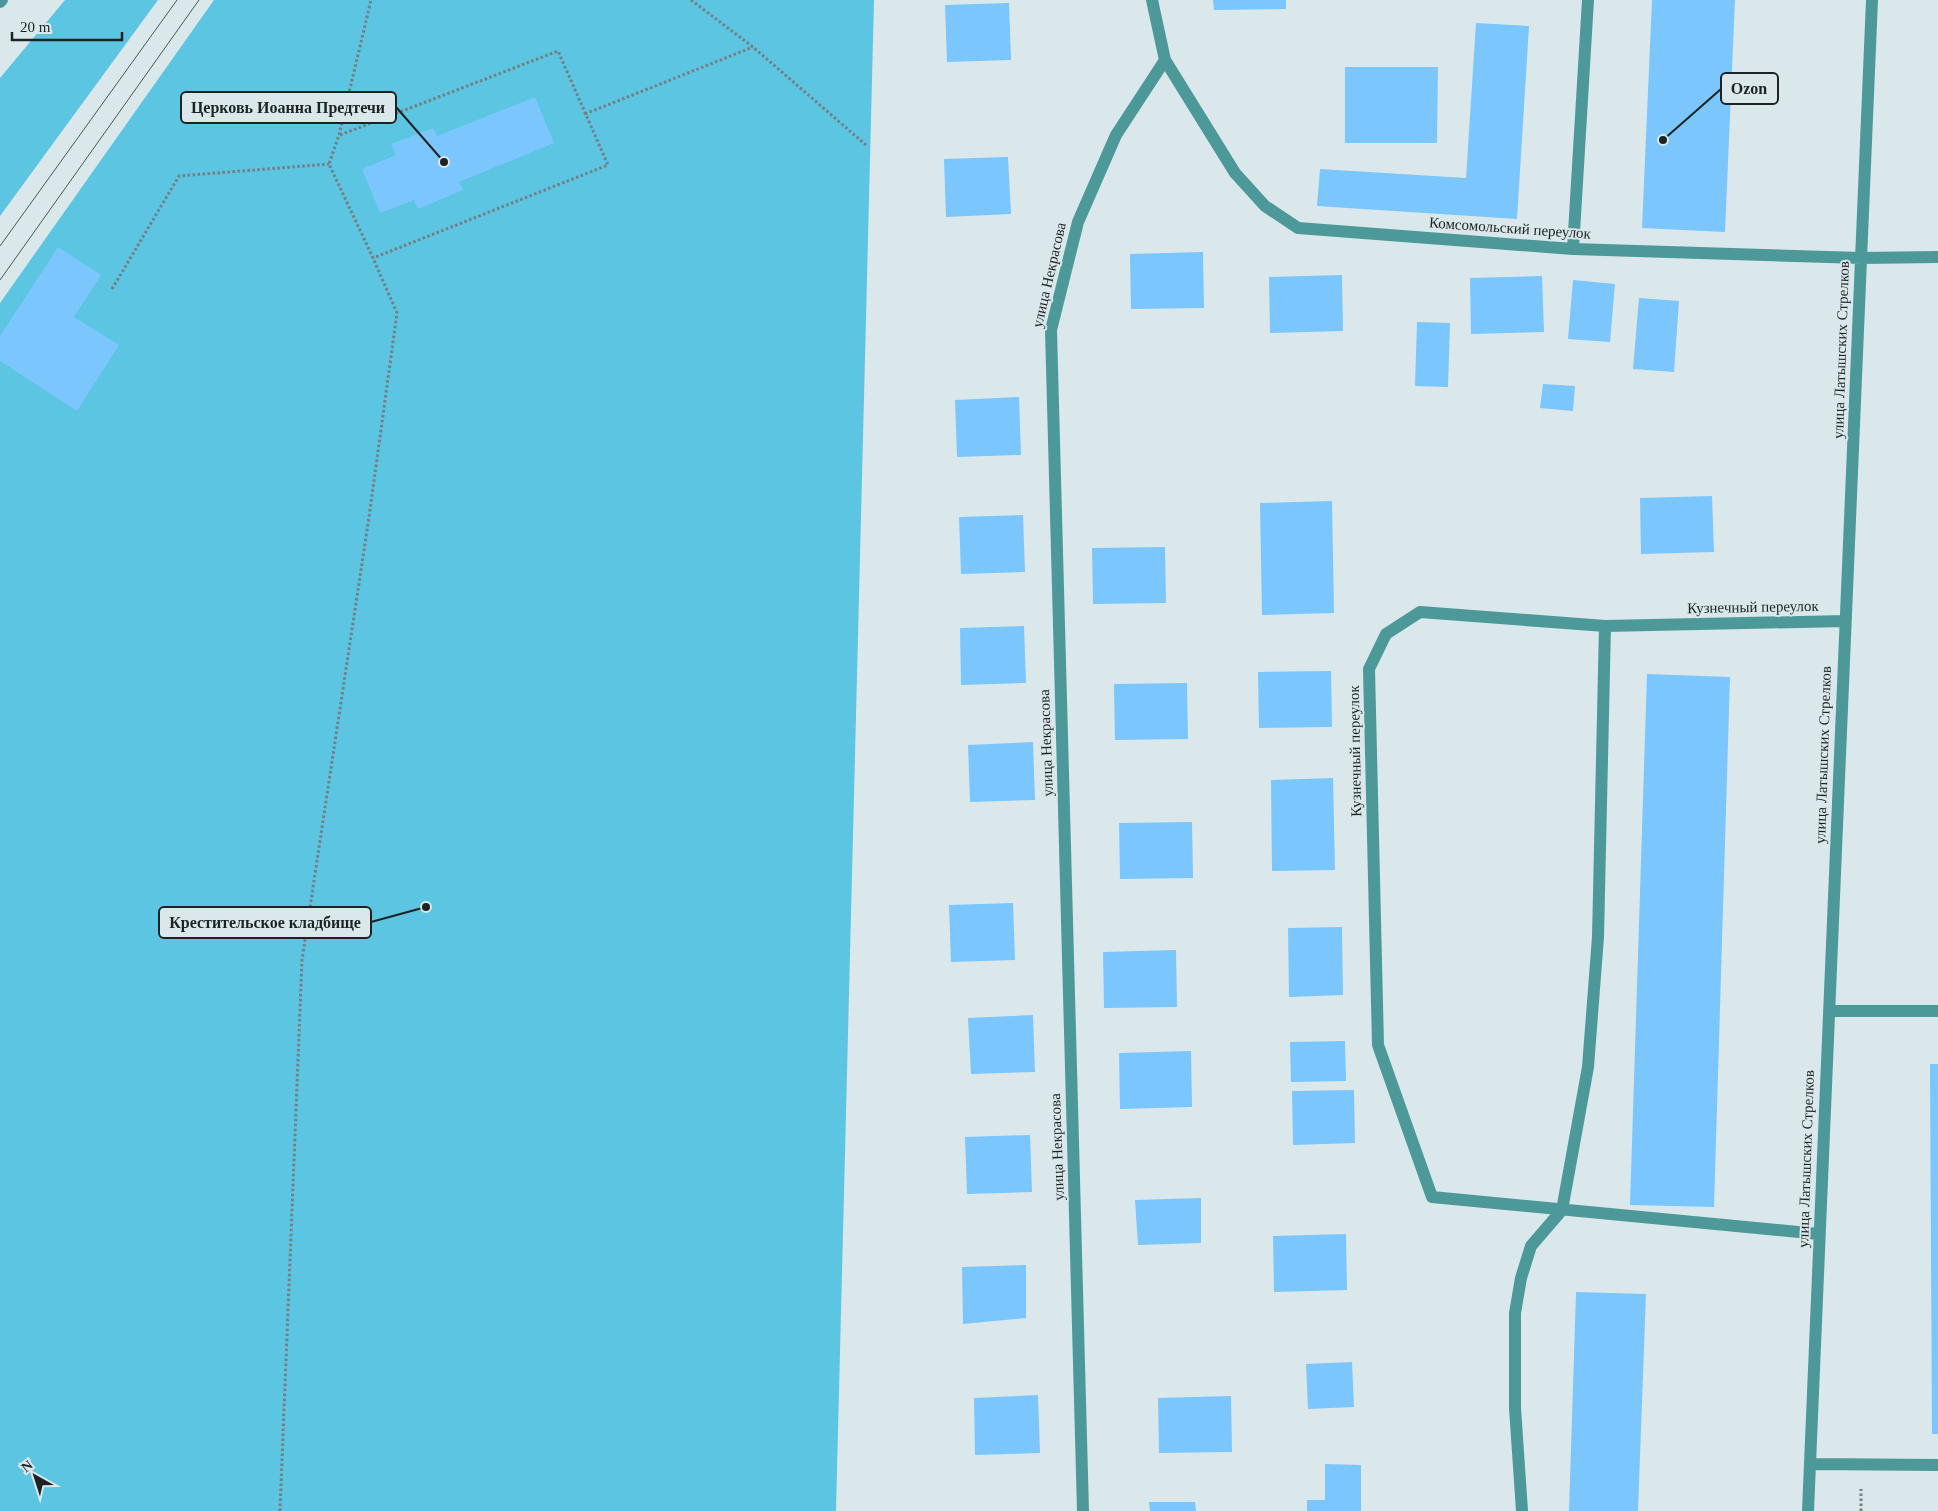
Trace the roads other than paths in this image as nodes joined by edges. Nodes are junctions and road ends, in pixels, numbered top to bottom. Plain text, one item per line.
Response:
1 (1152, 0) edge
2 (1588, 0) edge
3 (1872, 0) edge
4 (1165, 60) junction
5 (1573, 250) junction
6 (1938, 256) edge
7 (1861, 258) junction
8 (1845, 621) junction
9 (1606, 626) junction
10 (1829, 1011) junction
11 (1938, 1011) edge
12 (1562, 1210) junction
13 (1819, 1234) junction
14 (1810, 1464) junction
15 (1938, 1465) edge
16 (1083, 1511) edge
17 (1522, 1511) edge
18 (1808, 1511) edge

1 - 4 street
2 - 5 street
3 - 7 street, улица Латышских Стрелков
4 - 5 street, Комсомольский переулок
4 - 16 street, улица Некрасова
5 - 7 street, Комсомольский переулок
6 - 7 street, Комсомольский переулок
7 - 8 street, улица Латышских Стрелков
8 - 9 street, Кузнечный переулок
8 - 10 street, улица Латышских Стрелков
9 - 12 street
9 - 12 street, Кузнечный переулок
10 - 11 street
10 - 13 street, улица Латышских Стрелков
12 - 13 street
12 - 17 street
13 - 14 street, улица Латышских Стрелков
14 - 15 street
14 - 18 street, улица Латышских Стрелков

